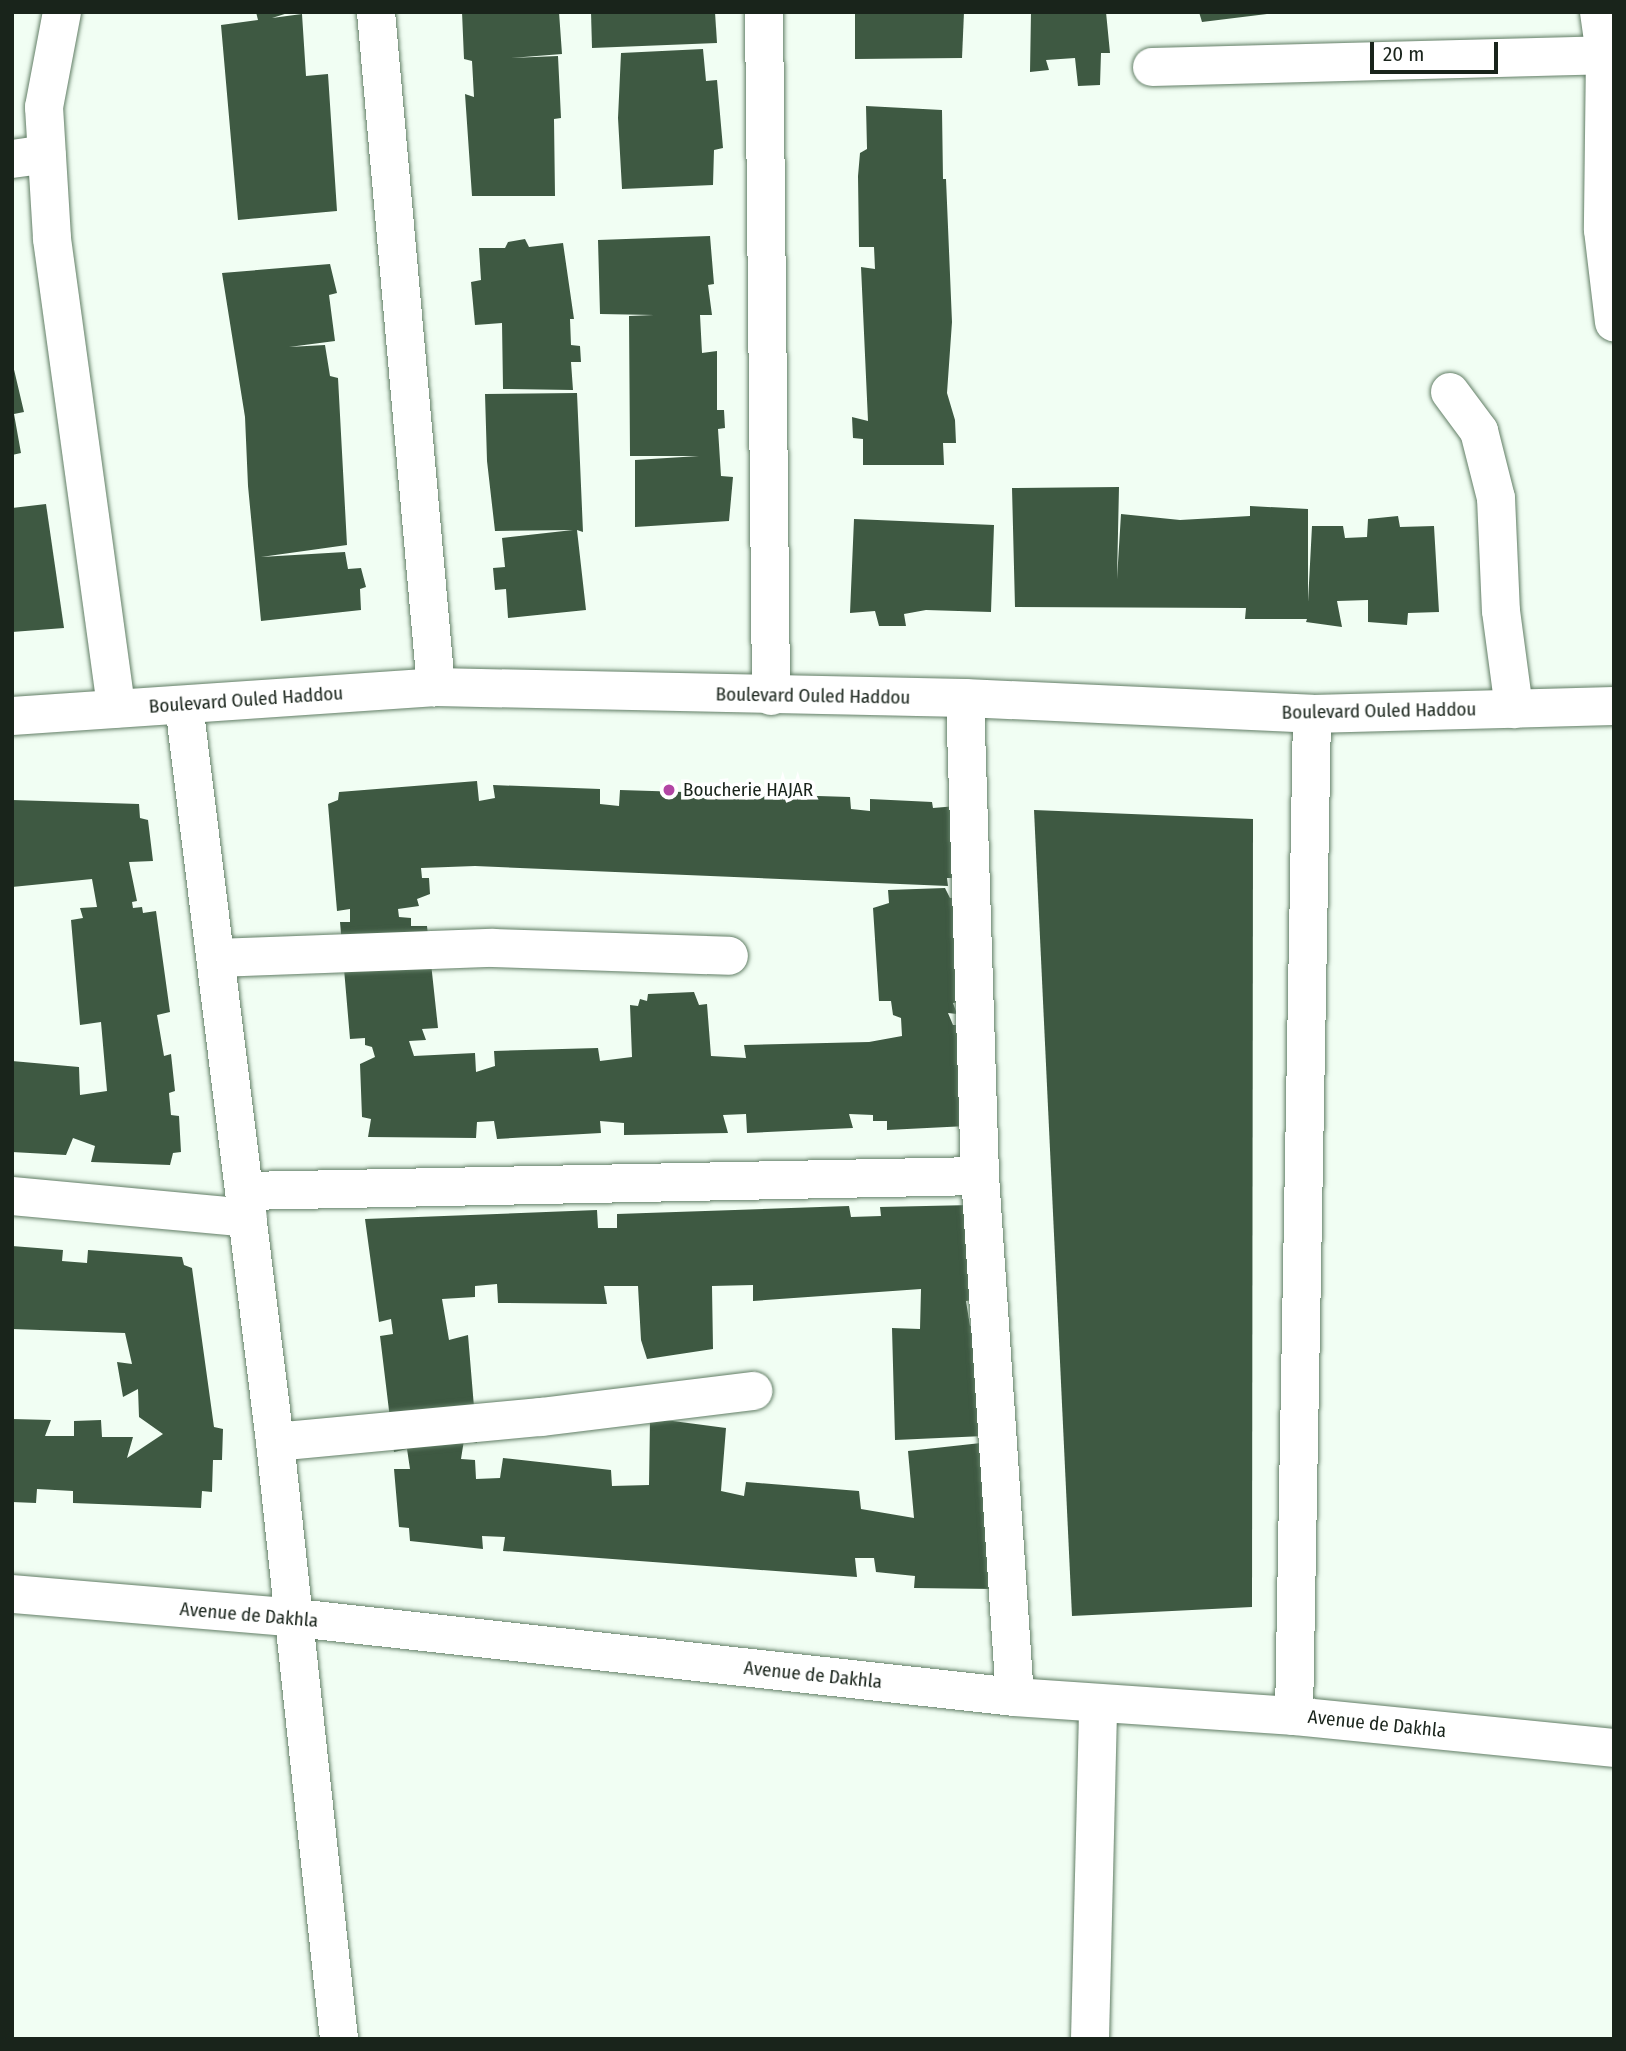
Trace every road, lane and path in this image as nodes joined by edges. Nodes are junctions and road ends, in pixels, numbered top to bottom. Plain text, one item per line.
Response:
1 (62, 12) edge
2 (376, 12) edge
3 (764, 12) edge
4 (1599, 12) edge
5 (1609, 55) edge
6 (1152, 66) dead end
7 (29, 157) edge
8 (1614, 322) edge
9 (1450, 392) dead end
10 (436, 687) junction
11 (771, 696) junction
12 (965, 698) junction
13 (184, 705) junction
14 (1614, 706) edge
15 (116, 709) junction
16 (1514, 709) junction
17 (1312, 714) junction
18 (12, 716) edge
19 (729, 956) dead end
20 (216, 958) junction
21 (980, 1175) junction
22 (12, 1196) edge
23 (247, 1205) junction
24 (753, 1391) dead end
25 (275, 1442) junction
26 (12, 1594) edge
27 (296, 1618) junction
28 (1015, 1697) junction
29 (1098, 1703) junction
30 (1294, 1716) junction
31 (1614, 1748) edge
32 (338, 2039) edge
33 (1090, 2039) edge

1 - 7 street
2 - 10 street
3 - 11 street
4 - 5 street
5 - 6 street
5 - 8 street
7 - 15 street
9 - 16 street
10 - 11 street, Boulevard Ouled Haddou
10 - 13 street, Boulevard Ouled Haddou
11 - 12 street, Boulevard Ouled Haddou
12 - 17 street, Boulevard Ouled Haddou
12 - 21 street
13 - 15 street, Boulevard Ouled Haddou
13 - 20 street
14 - 16 street, Boulevard Ouled Haddou
15 - 18 street, Boulevard Ouled Haddou
16 - 17 street, Boulevard Ouled Haddou
17 - 30 street
19 - 20 street
20 - 23 street
21 - 23 street
21 - 28 street
22 - 23 street
23 - 25 street
24 - 25 street
25 - 27 street
26 - 27 street, Avenue de Dakhla
27 - 28 street, Avenue de Dakhla
27 - 32 street
28 - 29 street, Avenue de Dakhla
29 - 30 street, Avenue de Dakhla
29 - 33 street
30 - 31 street, Avenue de Dakhla

